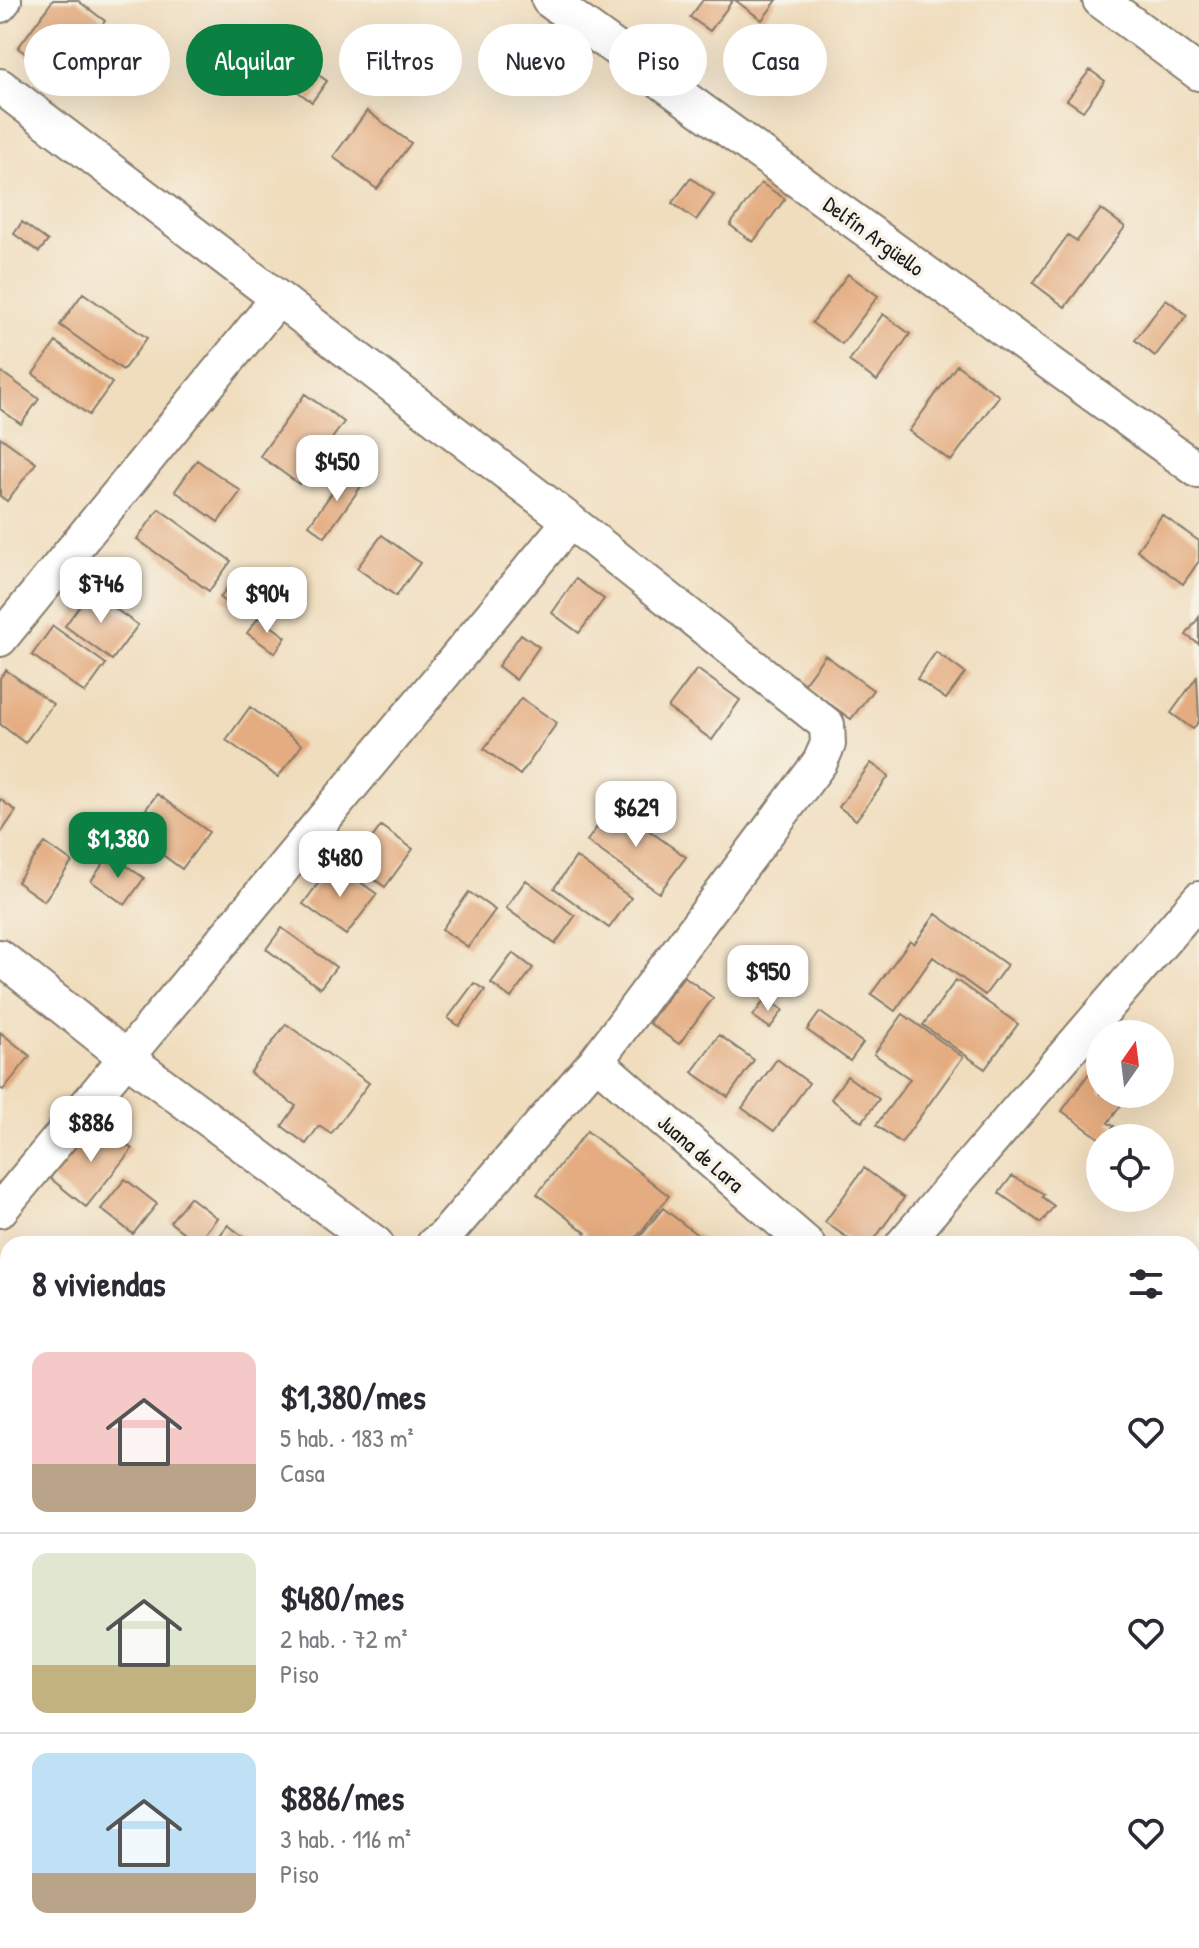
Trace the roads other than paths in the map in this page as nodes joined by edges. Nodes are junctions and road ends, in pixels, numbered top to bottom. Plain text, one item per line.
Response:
1 (4, 0) edge
2 (549, 0) edge
3 (1100, 0) edge
4 (0, 5) edge
5 (1199, 73) edge
6 (0, 86) edge
7 (277, 300) junction
8 (1199, 471) edge
9 (570, 521) junction
10 (0, 639) edge
11 (1199, 899) edge
12 (0, 957) edge
13 (128, 1059) junction
14 (596, 1061) junction
15 (0, 1210) edge
16 (365, 1236) edge
17 (445, 1236) edge
18 (798, 1236) edge
19 (910, 1236) edge

1 - 4 street
2 - 8 street, Delfín Argüello
3 - 5 street
6 - 7 street
7 - 9 street
7 - 10 street
9 - 13 street
9 - 14 street
11 - 19 street
12 - 13 street
13 - 15 street
13 - 16 street
14 - 17 street
14 - 18 street, Juana de Lara

